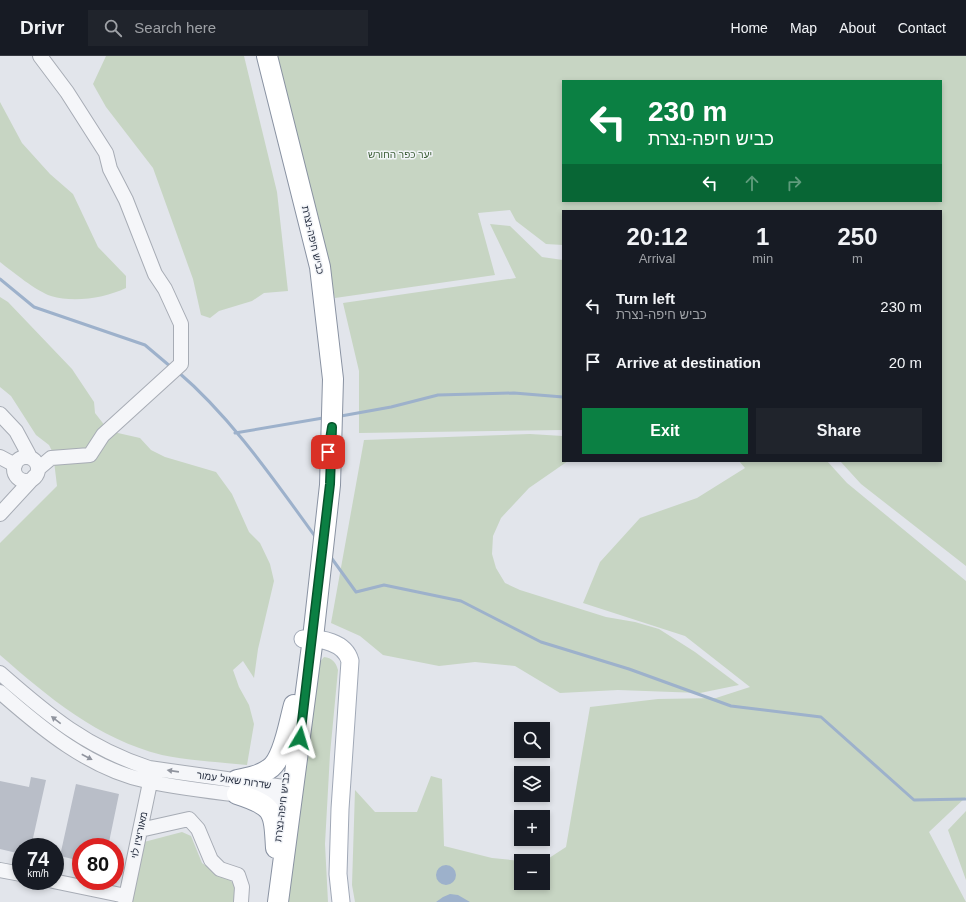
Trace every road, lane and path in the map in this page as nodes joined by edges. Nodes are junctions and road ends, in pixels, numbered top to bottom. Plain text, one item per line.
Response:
1 (40, 56) edge
2 (267, 56) edge
3 (0, 414) edge
4 (0, 457) edge
5 (15, 466) junction
6 (34, 467) junction
7 (0, 514) edge
8 (308, 638) junction
9 (0, 673) edge
10 (0, 692) edge
11 (295, 701) junction
12 (151, 775) junction
13 (237, 787) junction
14 (286, 794) junction
15 (140, 830) junction
16 (276, 853) junction
17 (0, 870) edge
18 (12, 872) edge
19 (64, 884) edge
20 (126, 899) edge
21 (241, 902) edge
22 (270, 902) edge
23 (278, 902) edge
24 (341, 902) edge

1 - 6 street
2 - 8 highway, כביש חיפה-נצרת
3 - 6 street
4 - 5 street
5 - 6 street
5 - 6 street
6 - 7 street
8 - 11 highway, כביש חיפה-נצרת
8 - 14 highway, כביש חיפה-נצרת
8 - 24 main road
12 -> 9 street, שדרות שאול עמור
10 -> 12 street, שדרות שאול עמור
11 - 13 highway
11 - 14 highway, כביש חיפה-נצרת
12 - 13 street, שדרות שאול עמור
12 - 15 street, מאוריציו לוי
13 - 14 street, שדרות שאול עמור
13 - 16 highway
14 - 16 highway, כביש חיפה-נצרת
14 - 23 highway, כביש חיפה-נצרת
15 - 20 street, מאוריציו לוי
15 - 21 street
16 - 22 highway, כביש חיפה-נצרת
17 - 18 street
19 - 20 street

